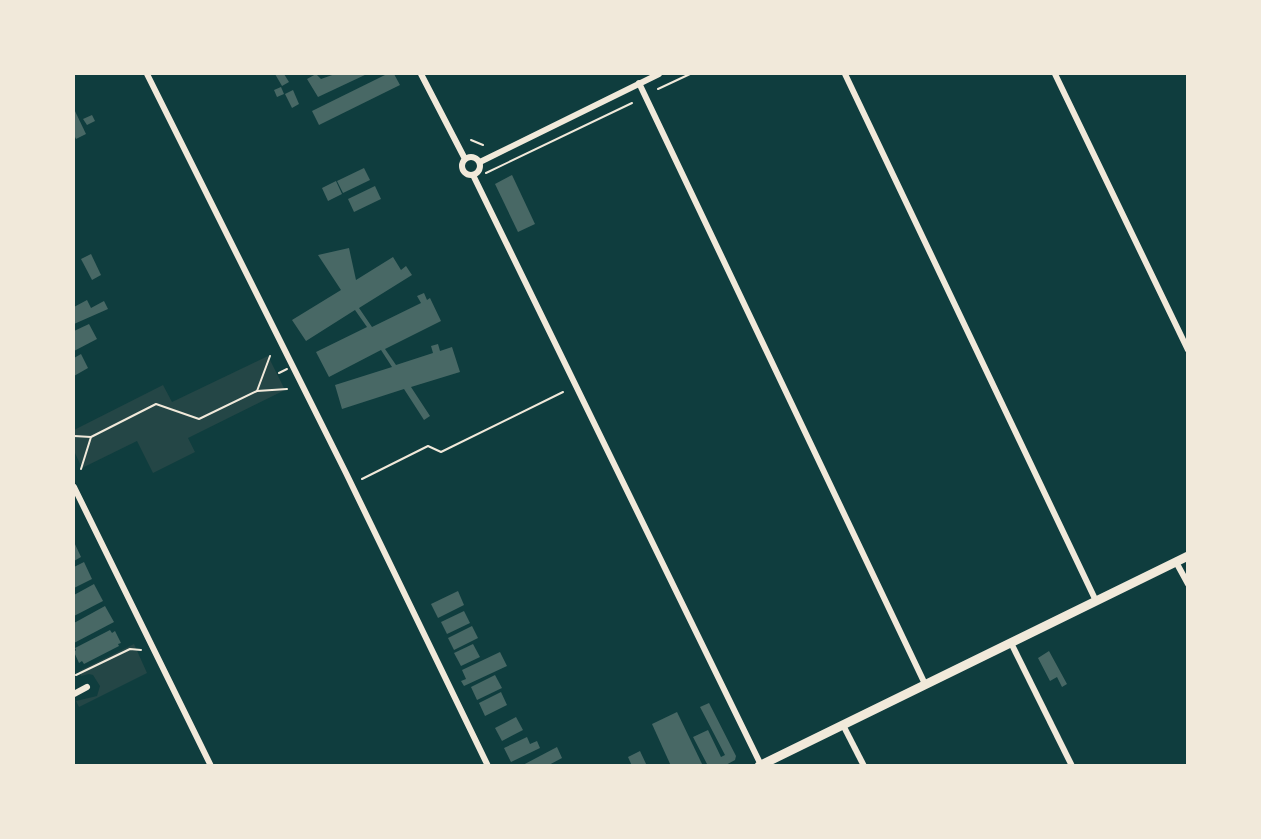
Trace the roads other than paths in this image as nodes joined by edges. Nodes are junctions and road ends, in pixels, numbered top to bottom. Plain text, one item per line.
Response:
1 (147, 74) edge
2 (421, 74) edge
3 (659, 74) edge
4 (845, 74) edge
5 (1056, 74) edge
6 (639, 83) junction
7 (465, 159) junction
8 (480, 162) junction
9 (473, 175) junction
10 (1188, 350) edge
11 (74, 488) edge
12 (1188, 556) edge
13 (1176, 562) junction
14 (1188, 585) edge
15 (1096, 601) junction
16 (1011, 643) junction
17 (925, 684) junction
18 (87, 687) dead end
19 (74, 694) edge
20 (843, 725) junction
21 (211, 765) edge
22 (488, 765) edge
23 (760, 765) edge
24 (864, 765) edge
25 (1072, 765) edge

1 - 22 street
2 - 7 street
3 - 6 street
4 - 15 street
5 - 10 street
6 - 8 street
6 - 17 street
7 - 8 street
7 - 9 street
8 - 9 street
9 - 23 street
11 - 21 street
12 - 13 main road
13 - 14 street
13 - 15 main road
15 - 16 main road
16 - 17 main road
16 - 25 street
17 - 20 main road
18 - 19 street
20 - 23 main road
20 - 24 street

